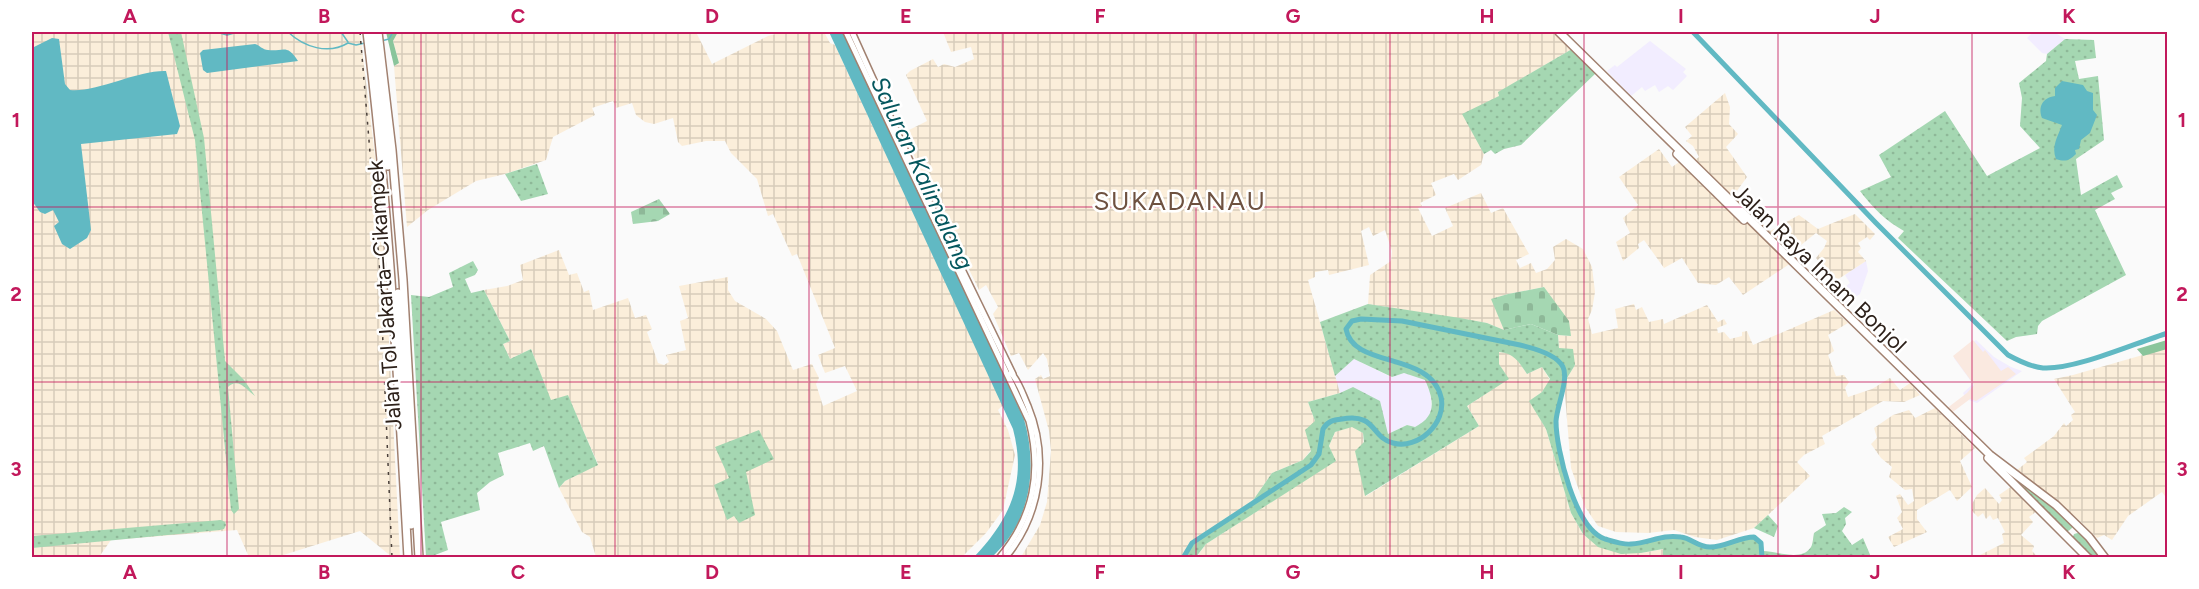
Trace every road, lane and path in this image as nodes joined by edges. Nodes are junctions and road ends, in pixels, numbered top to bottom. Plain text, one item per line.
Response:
1 (373, 32) edge
2 (846, 32) edge
3 (852, 32) edge
4 (1553, 32) edge
5 (1559, 32) edge
6 (936, 218) junction
7 (997, 347) junction
8 (1007, 371) junction
9 (1013, 374) junction
10 (1918, 386) junction
11 (1036, 445) junction
12 (1037, 473) junction
13 (2073, 521) junction
14 (2061, 531) junction
15 (2084, 532) junction
16 (2072, 542) junction
17 (408, 558) edge
18 (416, 558) edge
19 (999, 558) edge
20 (1005, 558) edge
21 (2088, 558) edge
22 (2105, 558) edge

1 - 17 highway, Jalan Tol Jakarta–Cikampek
1 - 18 highway
1 - 18 highway, Jalan Tol Jakarta–Cikampek
2 - 6 main road
3 - 6 main road
4 - 10 highway, Jalan Raya Imam Bonjol
5 - 10 highway, Jalan Raya Imam Bonjol
6 - 7 main road
7 - 8 main road
7 - 9 main road
8 - 9 main road
8 - 11 main road
9 - 11 main road
10 - 13 highway, Jalan Raya Imam Bonjol
10 - 14 highway, Jalan Raya Imam Bonjol
11 - 12 main road
12 - 19 main road
12 - 20 main road
13 - 14 highway
13 - 15 highway, Jalan Raya Imam Bonjol
14 - 16 highway, Jalan Raya Imam Bonjol
15 - 16 highway
15 - 22 highway, Jalan Raya Imam Bonjol
16 - 21 highway, Jalan Raya Imam Bonjol

